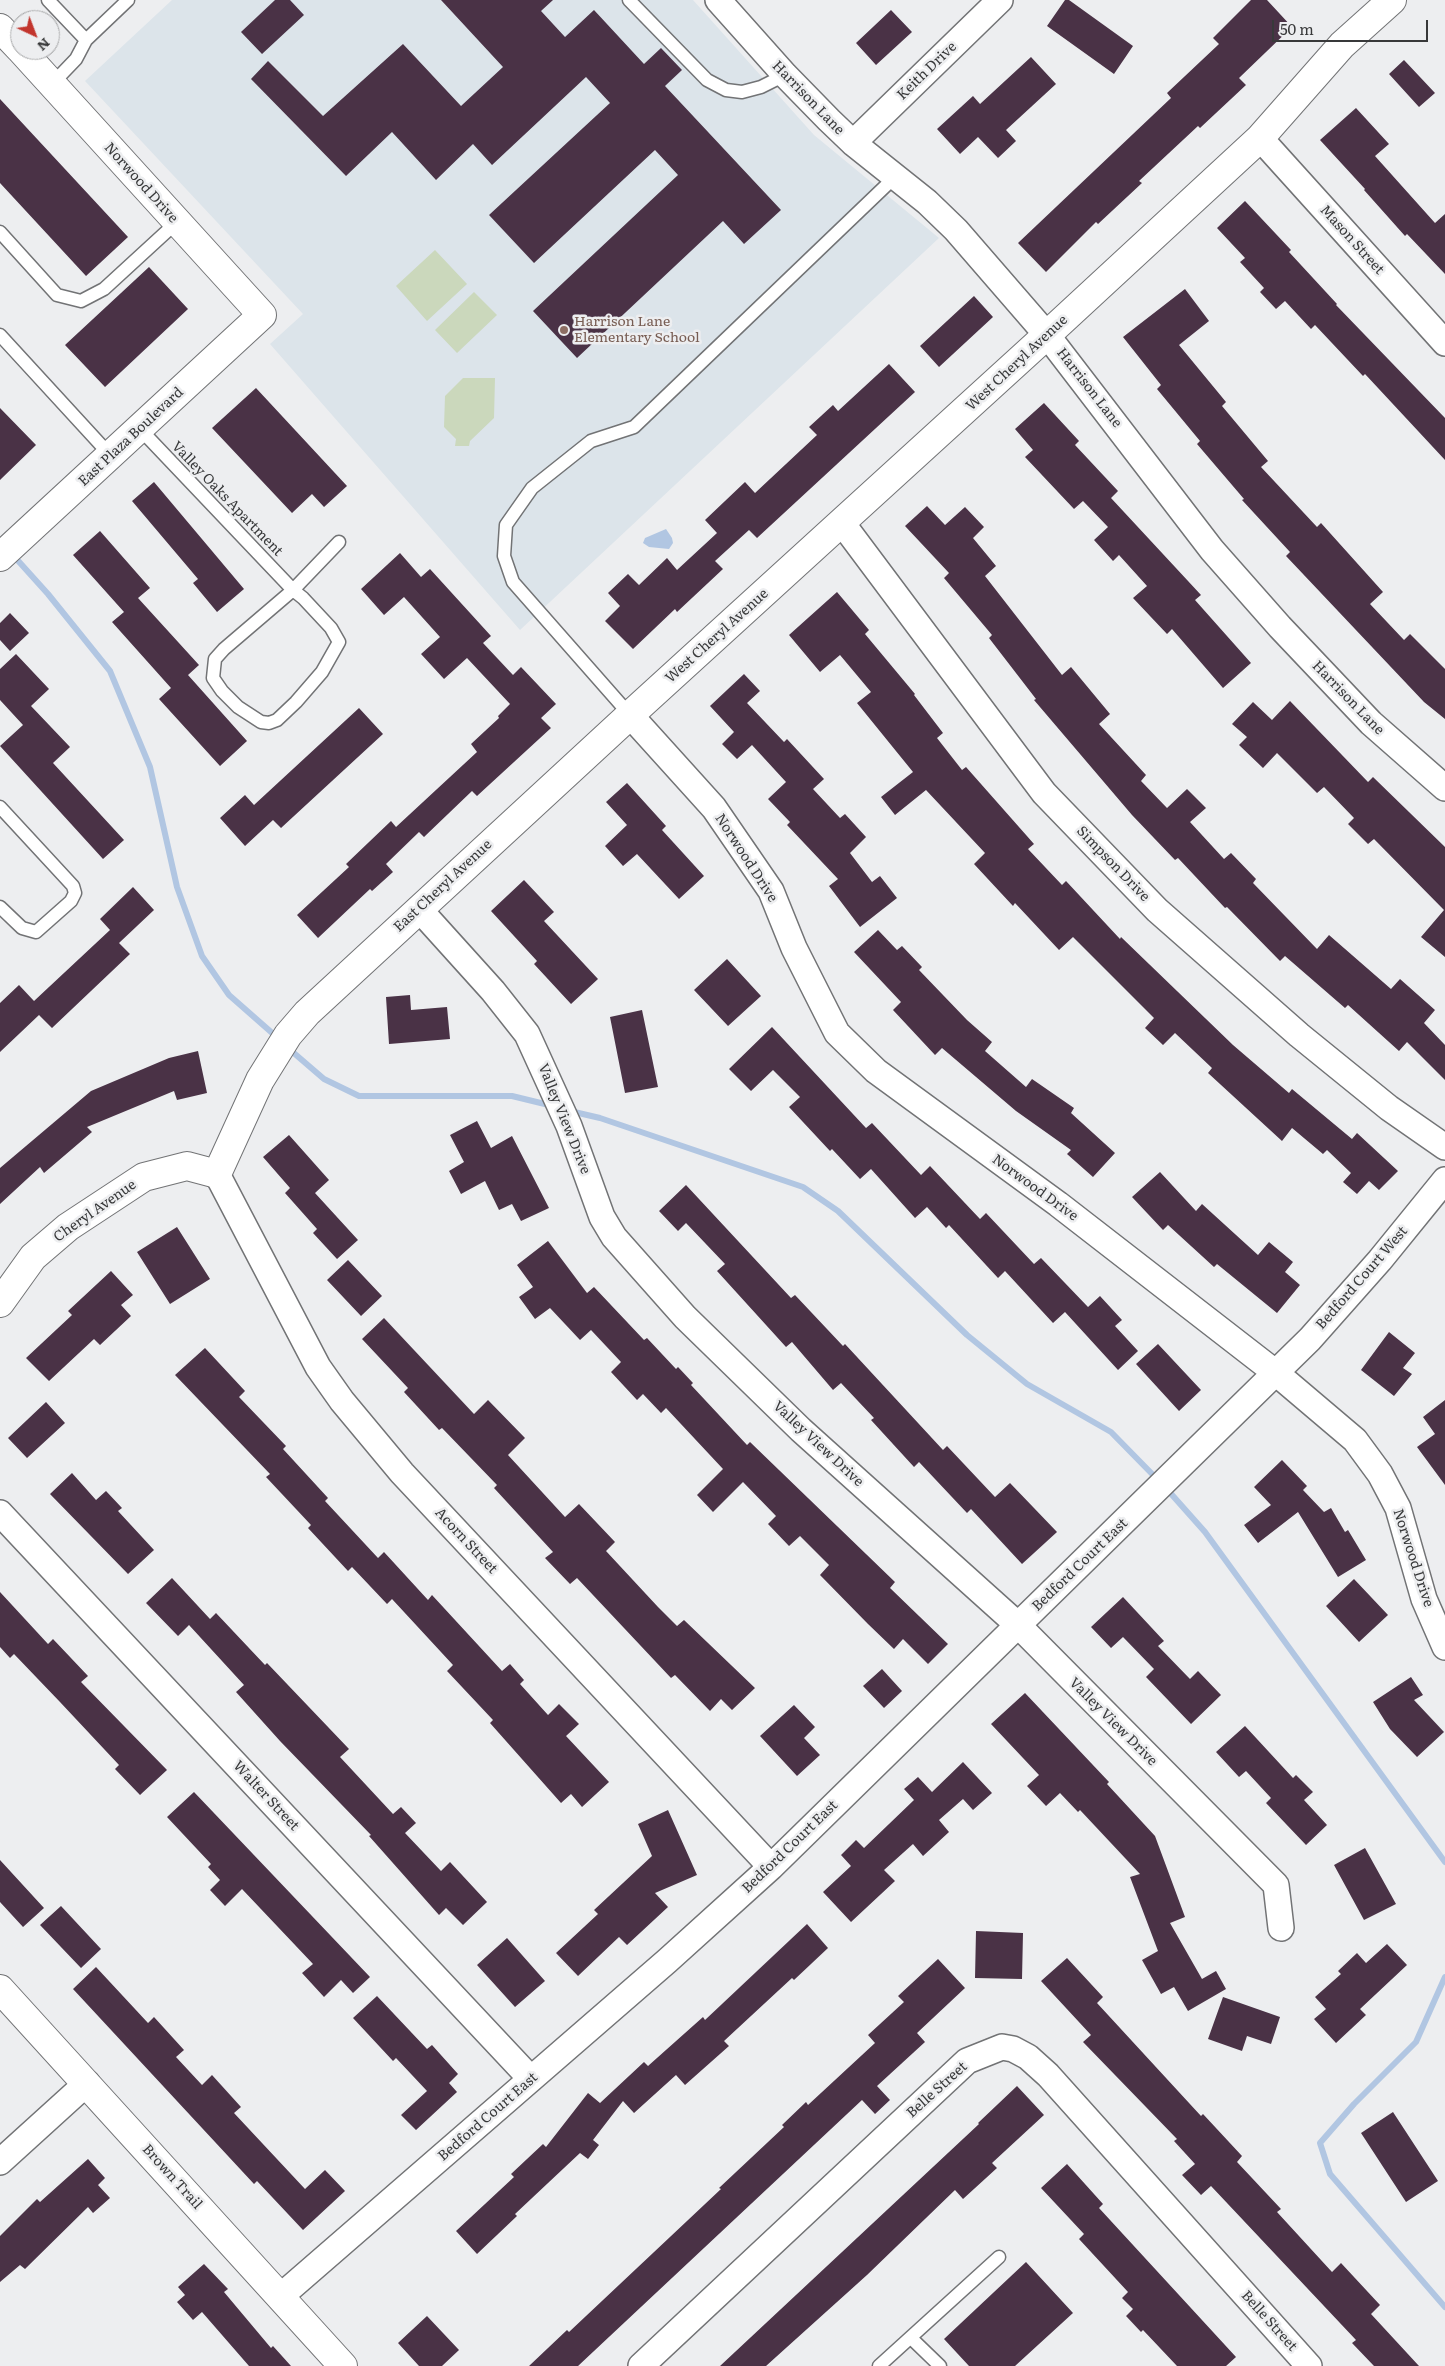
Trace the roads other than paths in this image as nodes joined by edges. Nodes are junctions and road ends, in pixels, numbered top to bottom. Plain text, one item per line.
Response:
1 (48, 0) edge
2 (128, 0) edge
3 (629, 0) edge
4 (718, 0) edge
5 (1000, 0) edge
6 (1392, 0) edge
7 (0, 28) edge
8 (10, 39) edge
9 (86, 40) junction
10 (29, 60) edge
11 (785, 75) junction
12 (52, 84) junction
13 (1260, 138) junction
14 (853, 143) junction
15 (896, 176) junction
16 (177, 222) junction
17 (0, 232) edge
18 (262, 315) joint
19 (0, 335) edge
20 (1047, 335) junction
21 (1445, 343) edge
22 (140, 429) junction
23 (111, 456) junction
24 (842, 523) junction
25 (339, 542) dead end
26 (0, 557) edge
27 (293, 590) junction
28 (630, 715) junction
29 (1445, 788) edge
30 (0, 808) edge
31 (0, 907) edge
32 (419, 908) junction
33 (1445, 1147) edge
34 (218, 1174) junction
35 (1445, 1180) edge
36 (0, 1303) edge
37 (1276, 1373) junction
38 (0, 1513) edge
39 (1018, 1625) junction
40 (1445, 1646) edge
41 (770, 1867) junction
42 (1281, 1928) dead end
43 (0, 1989) edge
44 (531, 2079) junction
45 (87, 2082) junction
46 (0, 2162) edge
47 (999, 2257) dead end
48 (281, 2296) junction
49 (911, 2338) junction
50 (343, 2366) edge
51 (641, 2366) edge
52 (879, 2366) edge
53 (940, 2366) edge
54 (1309, 2366) edge

1 - 9 lane
2 - 9 lane
3 - 11 lane
4 - 11 street, Harrison Lane
5 - 14 street, Keith Drive
6 - 13 street, West Cheryl Avenue
7 - 8 street, Norwood Drive
9 - 12 lane
10 - 12 street, Norwood Drive
11 - 14 street, Harrison Lane
12 - 16 street, Norwood Drive
13 - 20 street, West Cheryl Avenue
13 - 21 street, Mason Street
14 - 15 street, Harrison Lane
15 - 20 street, Harrison Lane
15 - 28 lane
16 - 17 lane
16 - 18 street, Norwood Drive
18 - 22 street, East Plaza Boulevard
19 - 23 lane
20 - 24 street, West Cheryl Avenue
20 - 29 street, Harrison Lane
22 - 23 street, East Plaza Boulevard
22 - 27 lane, Valley Oaks Apartment
23 - 26 street, East Plaza Boulevard
24 - 28 street, West Cheryl Avenue
24 - 33 street, Simpson Drive
25 - 27 lane, Valley Oaks Apartment
27 - 27 lane, Valley Oaks Apartment
28 - 32 street, East Cheryl Avenue
28 - 37 street, Norwood Drive
30 - 31 lane
32 - 34 street, East Cheryl Avenue
32 - 39 street, Valley View Drive
34 - 36 street, Cheryl Avenue
34 - 41 street, Acorn Street
35 - 37 street, Bedford Court West
37 - 39 street, Bedford Court East
37 - 40 street, Norwood Drive
38 - 44 street, Walter Street
39 - 41 street, Bedford Court East
39 - 42 street, Valley View Drive
41 - 44 street, Bedford Court East
43 - 45 street, Brown Trail
44 - 48 street, Bedford Court East
45 - 46 street
45 - 48 street, Brown Trail
47 - 49 lane
48 - 50 street, Brown Trail
49 - 52 lane
49 - 53 lane
51 - 54 street, Belle Street

